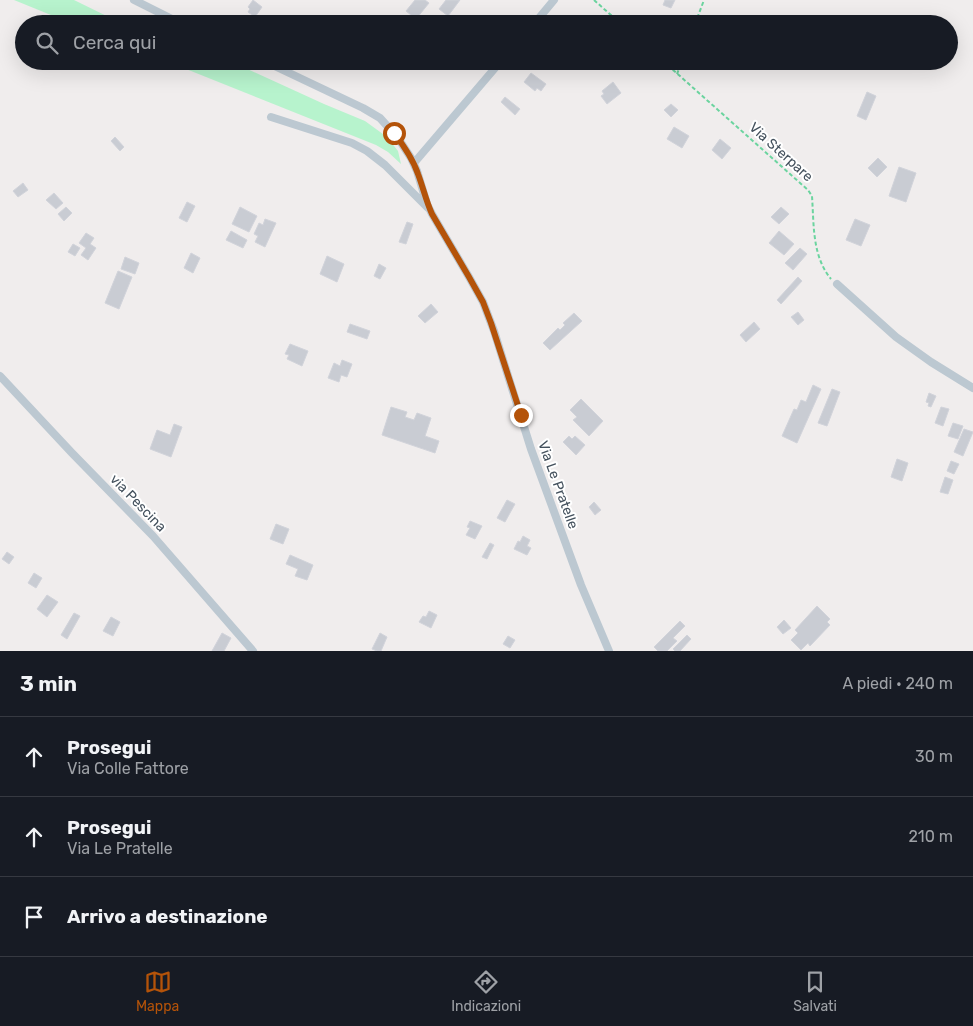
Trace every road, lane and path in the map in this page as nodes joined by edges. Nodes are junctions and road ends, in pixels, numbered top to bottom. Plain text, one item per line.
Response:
1 (134, 0) edge
2 (554, 0) edge
3 (594, 0) edge
4 (704, 0) edge
5 (164, 15) edge
6 (542, 15) edge
7 (610, 15) edge
8 (698, 15) edge
9 (283, 70) edge
10 (493, 70) edge
11 (673, 70) edge
12 (679, 70) edge
13 (678, 74) junction
14 (272, 117) dead end
15 (414, 163) junction
16 (429, 209) junction
17 (837, 284) joint
18 (0, 376) edge
19 (973, 388) edge
20 (253, 651) edge
21 (609, 651) edge

1 - 5 street
2 - 6 street
3 - 7 path
4 - 8 path
9 - 15 street, Via Le Pratelle
10 - 15 street
11 - 13 path, Via Sterpare
12 - 13 path
13 - 17 path, Via Sterpare
14 - 16 street
15 - 16 street, Via Le Pratelle
16 - 21 street, Via Le Pratelle
17 - 19 street
18 - 20 street, via Pescina

